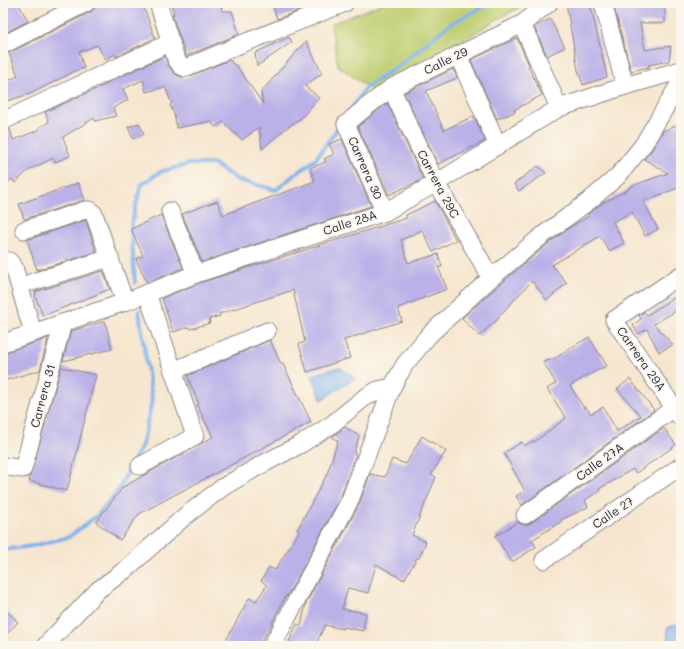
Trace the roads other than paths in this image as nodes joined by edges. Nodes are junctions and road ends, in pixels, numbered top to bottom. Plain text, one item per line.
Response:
1 (86, 3) edge
2 (158, 3) edge
3 (345, 3) edge
4 (549, 3) edge
5 (603, 3) edge
6 (522, 24) junction
7 (171, 42) junction
8 (3, 45) edge
9 (458, 55) junction
10 (681, 70) edge
11 (681, 81) edge
12 (625, 86) junction
13 (391, 88) junction
14 (558, 108) junction
15 (3, 122) edge
16 (346, 124) joint
17 (498, 146) junction
18 (436, 183) junction
19 (170, 211) dead end
20 (385, 212) junction
21 (24, 230) dead end
22 (110, 258) junction
23 (6, 260) edge
24 (196, 274) junction
25 (681, 275) edge
26 (491, 278) junction
27 (32, 282) dead end
28 (147, 294) junction
29 (125, 302) junction
30 (63, 323) junction
31 (267, 331) dead end
32 (33, 333) junction
33 (3, 343) edge
34 (173, 371) junction
35 (392, 387) junction
36 (678, 413) edge
37 (3, 466) edge
38 (140, 466) dead end
39 (681, 466) edge
40 (525, 515) dead end
41 (544, 560) dead end
42 (45, 646) edge
43 (272, 646) edge

1 - 8 street
2 - 7 street
3 - 7 street
4 - 6 street, Calle 29
5 - 12 street
6 - 9 street, Calle 29
6 - 14 street
7 - 15 street
9 - 13 street, Calle 29
9 - 17 street
10 - 12 street, Calle 28A
11 - 26 street
12 - 14 street, Calle 28A
13 - 16 street, Calle 29
13 - 18 street, Carrera 29C
14 - 17 street, Calle 28A
16 - 20 street, Carrera 30
17 - 18 street, Calle 28A
18 - 20 street, Calle 28A
18 - 26 street, Carrera 29C
19 - 24 street
20 - 24 street, Calle 28A
21 - 22 street
22 - 27 street
22 - 29 street
23 - 32 street
24 - 28 street, Calle 28A
25 - 36 street, Carrera 29A
26 - 35 street
28 - 29 street, Calle 28A
28 - 34 street
29 - 30 street, Calle 28A
30 - 32 street, Calle 28A
30 - 37 street, Carrera 31
31 - 34 street
32 - 33 street, Calle 28A
34 - 38 street
35 - 42 street
35 - 43 street
36 - 40 street, Calle 27A
39 - 41 street, Calle 27

